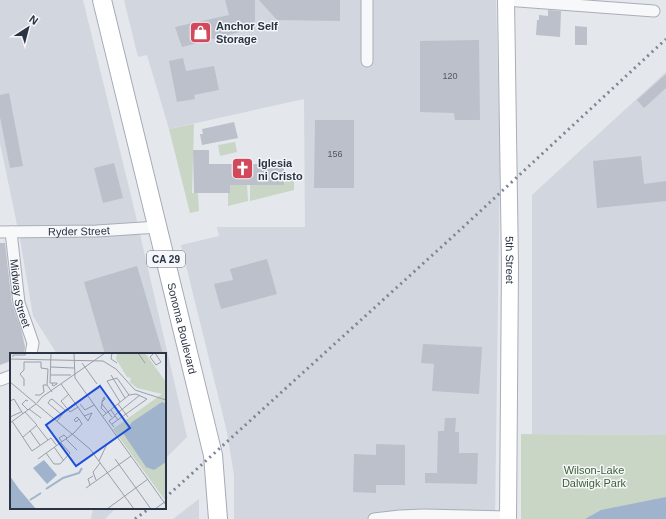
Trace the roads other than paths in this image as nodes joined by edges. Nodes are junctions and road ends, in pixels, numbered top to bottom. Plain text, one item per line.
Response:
1 (102, 0) edge
2 (367, 0) edge
3 (506, 0) edge
4 (654, 11) dead end
5 (367, 61) dead end
6 (158, 227) junction
7 (5, 232) edge
8 (31, 353) edge
9 (10, 376) edge
10 (0, 380) edge
11 (508, 518) edge
12 (218, 519) edge
13 (374, 519) edge

1 - 6 main road, Sonoma Boulevard / CA 29
2 - 5 street
3 - 4 street
3 - 11 street, 5th Street
6 - 7 street, Ryder Street
6 - 12 main road, Sonoma Boulevard / CA 29
7 - 8 street, Midway Street
9 - 10 street
11 - 13 street

